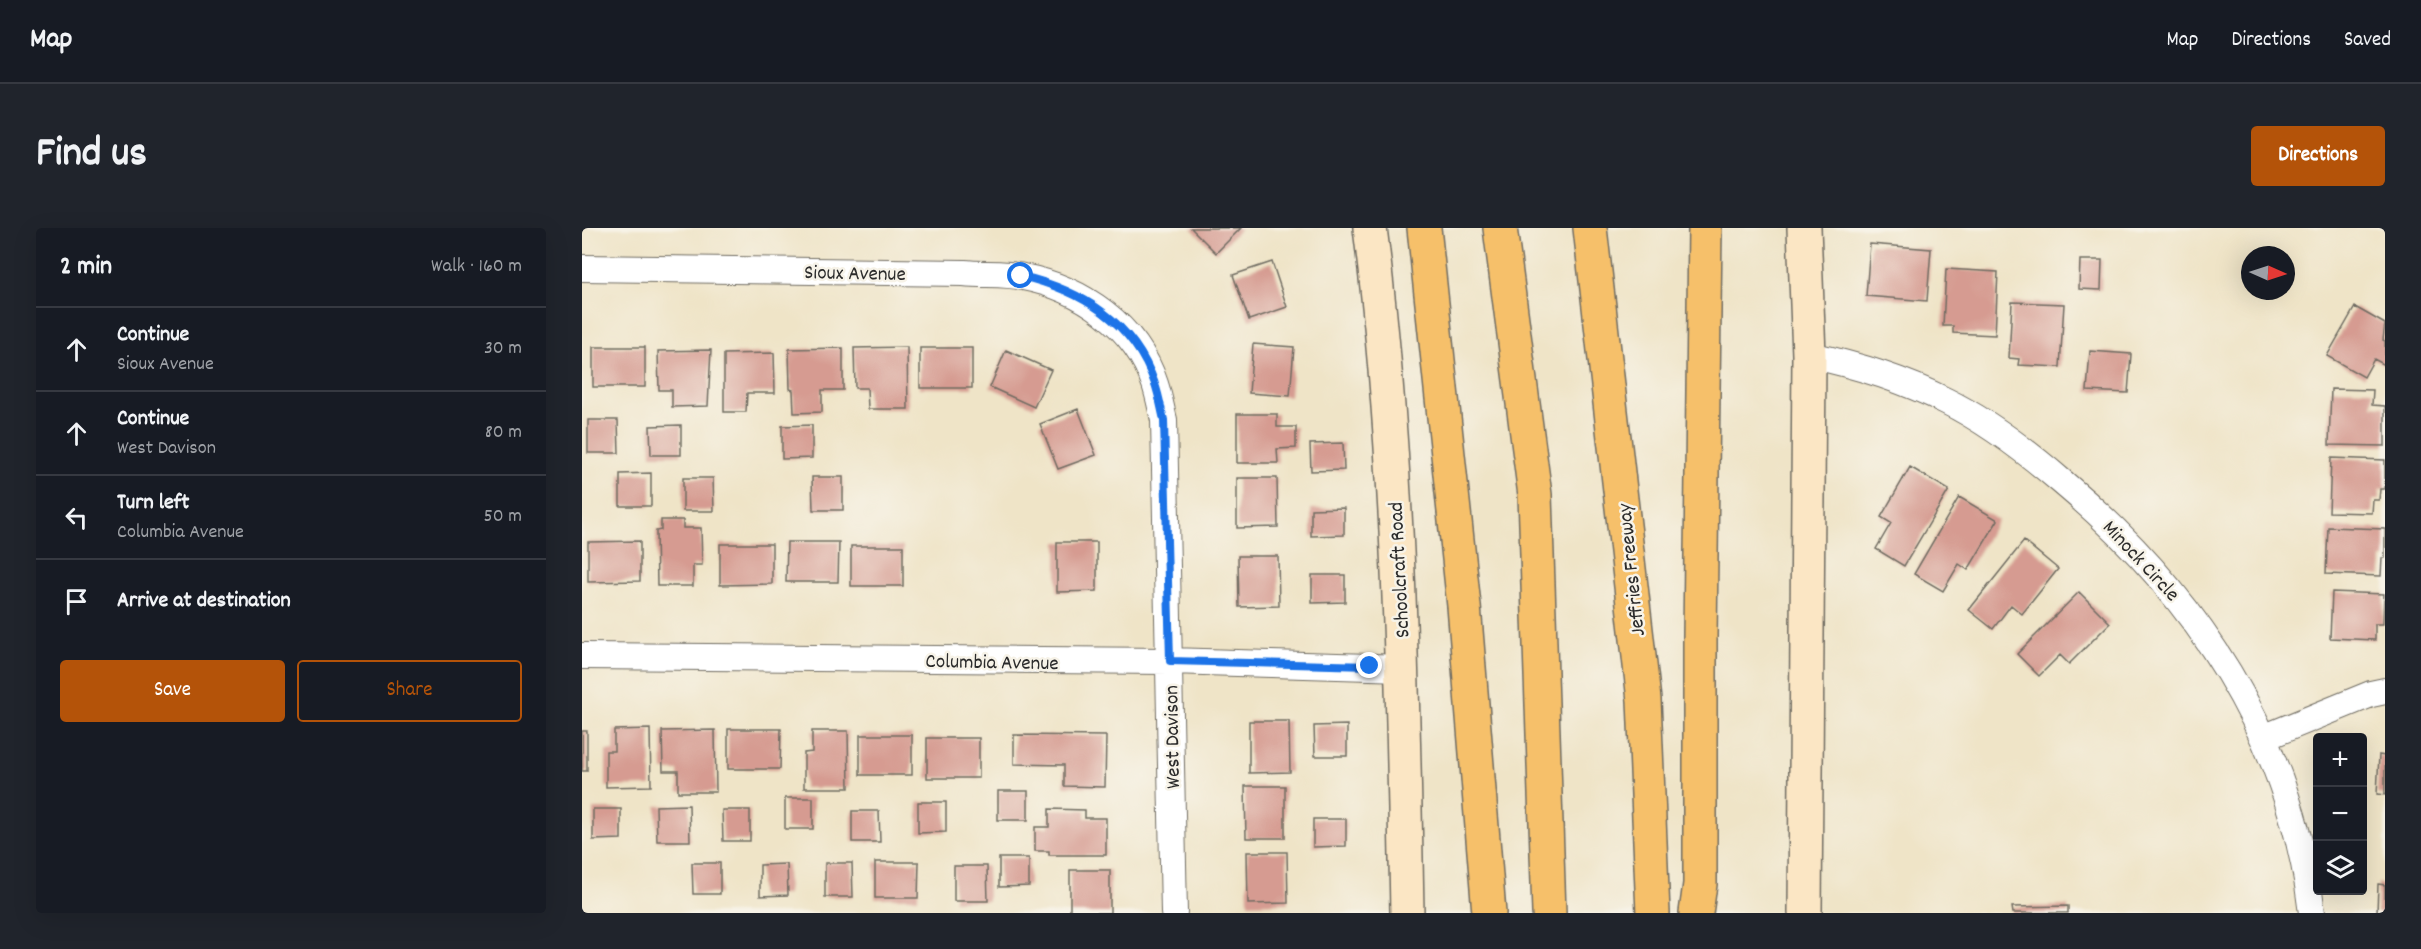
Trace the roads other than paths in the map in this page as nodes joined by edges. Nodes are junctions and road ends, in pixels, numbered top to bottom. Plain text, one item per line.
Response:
1 (1370, 228) edge
2 (1424, 228) edge
3 (1500, 228) edge
4 (1590, 228) edge
5 (1705, 228) edge
6 (1804, 228) edge
7 (582, 268) edge
8 (1116, 323) joint
9 (1809, 355) junction
10 (582, 656) edge
11 (1170, 661) junction
12 (1403, 668) junction
13 (2385, 691) edge
14 (2263, 738) junction
15 (1412, 904) edge
16 (1174, 913) edge
17 (1489, 913) edge
18 (1549, 913) edge
19 (1653, 913) edge
20 (1696, 913) edge
21 (1805, 913) edge
22 (2312, 913) edge

1 - 12 main road, Schoolcraft Road
2 - 17 highway
3 - 18 highway
4 - 19 highway, Jeffries Freeway
5 - 20 highway
6 - 9 main road
7 - 8 street, Sioux Avenue
8 - 11 street, West Davison
9 - 14 street, Minock Circle
9 - 21 main road
10 - 11 street, Columbia Avenue
11 - 12 street, Columbia Avenue
11 - 16 street, West Davison
12 - 15 main road, Schoolcraft Road
13 - 14 street
14 - 22 street, Minock Circle

